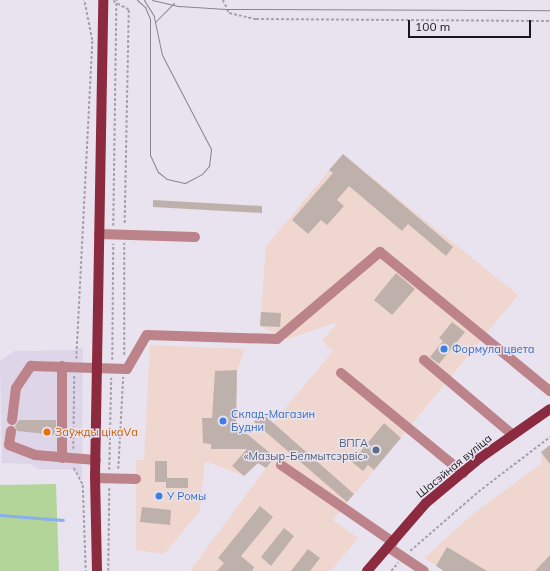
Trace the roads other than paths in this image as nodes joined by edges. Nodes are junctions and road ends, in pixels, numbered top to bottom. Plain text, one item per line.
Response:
1 (103, 0) edge
2 (99, 234) junction
3 (195, 238) dead end
4 (424, 360) dead end
5 (62, 366) junction
6 (97, 367) junction
7 (341, 373) dead end
8 (550, 391) edge
9 (550, 409) edge
10 (12, 420) dead end
11 (11, 431) dead end
12 (513, 435) junction
13 (62, 458) junction
14 (96, 460) junction
15 (281, 465) dead end
16 (463, 473) junction
17 (95, 478) junction
18 (136, 479) dead end
19 (390, 544) junction
20 (97, 571) edge
21 (367, 571) edge
22 (424, 571) edge

1 - 2 main road
2 - 3 lane
2 - 6 main road
4 - 12 lane
5 - 6 lane
5 - 10 lane
5 - 13 lane
6 - 8 lane
6 - 14 main road
7 - 16 lane
9 - 12 main road, Шасэйная вуліца
11 - 13 lane
12 - 16 main road, Шасэйная вуліца
13 - 14 lane
14 - 17 main road
15 - 19 lane
16 - 19 main road, Шасэйная вуліца
17 - 18 lane
17 - 20 main road
19 - 21 main road, Шасэйная вуліца
19 - 22 lane

